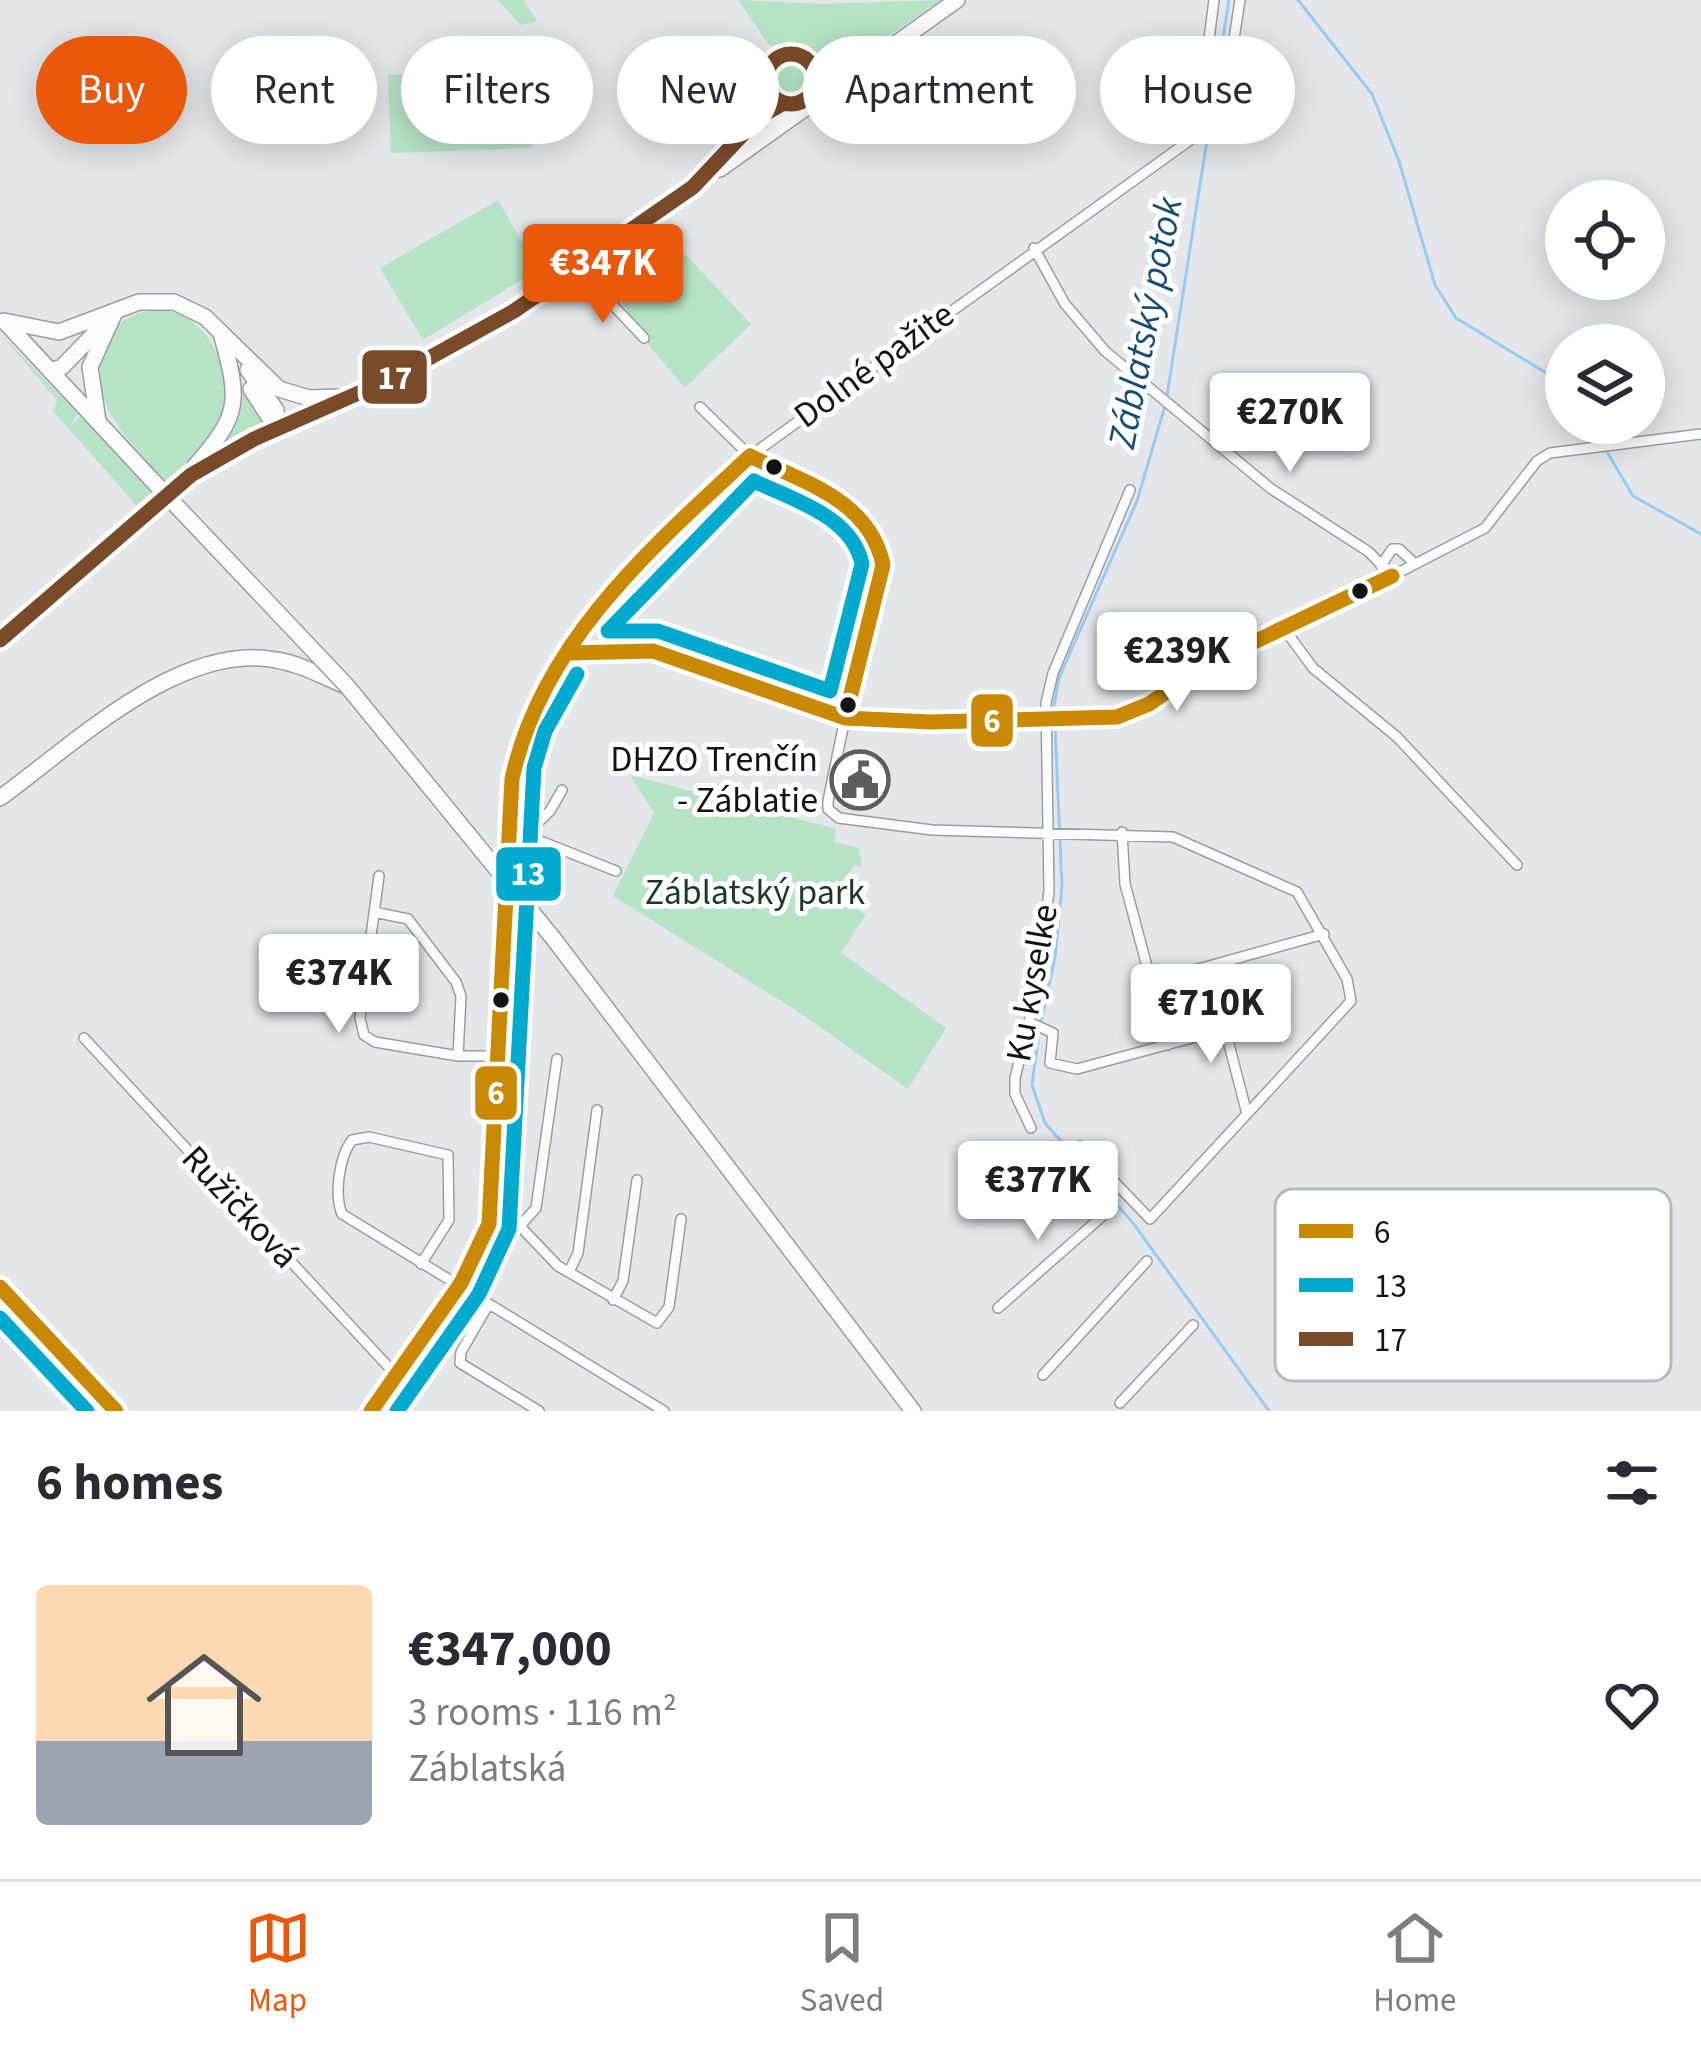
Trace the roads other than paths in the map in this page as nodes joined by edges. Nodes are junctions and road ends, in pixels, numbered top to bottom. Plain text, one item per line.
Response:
1 (957, 0) edge
2 (1214, 0) edge
3 (1240, 0) edge
4 (905, 36) edge
5 (1210, 36) edge
6 (1235, 36) edge
7 (779, 98) edge
8 (803, 100) edge
9 (784, 103) junction
10 (779, 106) edge
11 (803, 108) edge
12 (735, 144) edge
13 (1182, 144) edge
14 (704, 178) junction
15 (1034, 248) junction
16 (591, 260) junction
17 (566, 277) junction
18 (595, 286) junction
19 (115, 312) junction
20 (2, 319) edge
21 (221, 334) junction
22 (644, 338) dead end
23 (50, 371) junction
24 (351, 397) junction
25 (700, 407) dead end
26 (98, 422) junction
27 (277, 429) junction
28 (1701, 434) edge
29 (750, 456) junction
30 (181, 482) junction
31 (1130, 490) dead end
32 (1413, 562) junction
33 (1387, 571) junction
34 (1285, 630) junction
35 (0, 640) edge
36 (569, 653) junction
37 (347, 686) junction
38 (845, 718) junction
39 (1047, 720) junction
40 (562, 790) dead end
41 (0, 798) edge
42 (510, 829) junction
43 (1122, 832) junction
44 (1051, 833) junction
45 (525, 835) junction
46 (1517, 865) dead end
47 (616, 871) dead end
48 (379, 876) dead end
49 (374, 911) junction
50 (1324, 934) junction
51 (1209, 966) junction
52 (1152, 980) junction
53 (1036, 1024) junction
54 (1225, 1029) junction
55 (84, 1038) dead end
56 (1168, 1045) junction
57 (458, 1056) junction
58 (498, 1056) junction
59 (557, 1059) dead end
60 (597, 1110) dead end
61 (1247, 1114) junction
62 (1031, 1129) dead end
63 (1080, 1146) dead end
64 (637, 1180) dead end
65 (1107, 1212) dead end
66 (490, 1214) junction
67 (681, 1219) dead end
68 (520, 1226) junction
69 (1147, 1261) dead end
70 (421, 1264) junction
71 (569, 1272) junction
72 (0, 1287) edge
73 (458, 1288) junction
74 (613, 1300) junction
75 (487, 1307) junction
76 (998, 1308) dead end
77 (1193, 1325) dead end
78 (395, 1375) junction
79 (1043, 1375) dead end
80 (381, 1397) junction
81 (1120, 1403) dead end
82 (116, 1411) edge
83 (371, 1411) edge
84 (399, 1411) edge
85 (539, 1411) edge
86 (664, 1411) edge
87 (913, 1411) edge

1 - 4 main road
2 - 5 street
3 - 6 street, Dolné pažite
7 - 9 main road
8 - 9 main road
9 - 10 main road
11 - 14 main road
12 - 14 main road
13 - 15 street, Dolné pažite
14 - 16 main road
15 - 29 street, Dolné pažite
15 - 33 street
16 - 17 main road
16 - 18 street
17 - 18 street
17 - 24 main road
18 - 22 street
19 - 20 main road
19 - 21 main road
19 - 23 main road
19 - 26 main road
20 - 23 main road
21 - 24 main road
21 - 27 main road
21 - 30 main road
23 - 26 main road
24 - 27 main road
25 - 29 street
26 - 37 main road, bridge
27 - 30 main road
28 - 32 street
29 - 36 street, Dolné pažite
29 - 38 street
30 - 35 main road
31 - 39 street, Ku kyselke
32 - 33 street
32 - 33 street
33 - 34 street
34 - 39 street
34 - 46 street
36 - 38 street
36 - 42 street, Dolné pažite
37 - 41 main road
37 - 87 main road, bridge
38 - 39 street
38 - 44 street
39 - 44 street, Ku kyselke
40 - 45 street
42 - 45 street
42 - 58 street, Dolné pažite
43 - 44 street
43 - 50 street
43 - 52 street
44 - 53 street, Ku kyselke
45 - 47 street
48 - 49 street
49 - 57 street
49 - 57 street
50 - 51 street
50 - 61 street
51 - 52 street
51 - 54 street
52 - 56 street
53 - 56 street, Ku kyselke
53 - 62 street, Ku kyselke
54 - 56 street, Ku kyselke
54 - 61 street
55 - 78 street, Ružičková
57 - 58 street
58 - 66 street, Dolné pažite
59 - 68 street
60 - 71 street
61 - 63 street
64 - 74 street
65 - 76 street
66 - 68 street
66 - 73 street, Dolné pažite
67 - 74 street
68 - 71 street
69 - 79 street
70 - 70 street
70 - 73 street
71 - 74 street
72 - 82 street
73 - 75 street
73 - 78 street, Dolné pažite
75 - 85 street
75 - 86 street
77 - 81 street
78 - 80 street, Dolné pažite
80 - 83 street, Dolné pažite
80 - 84 street

